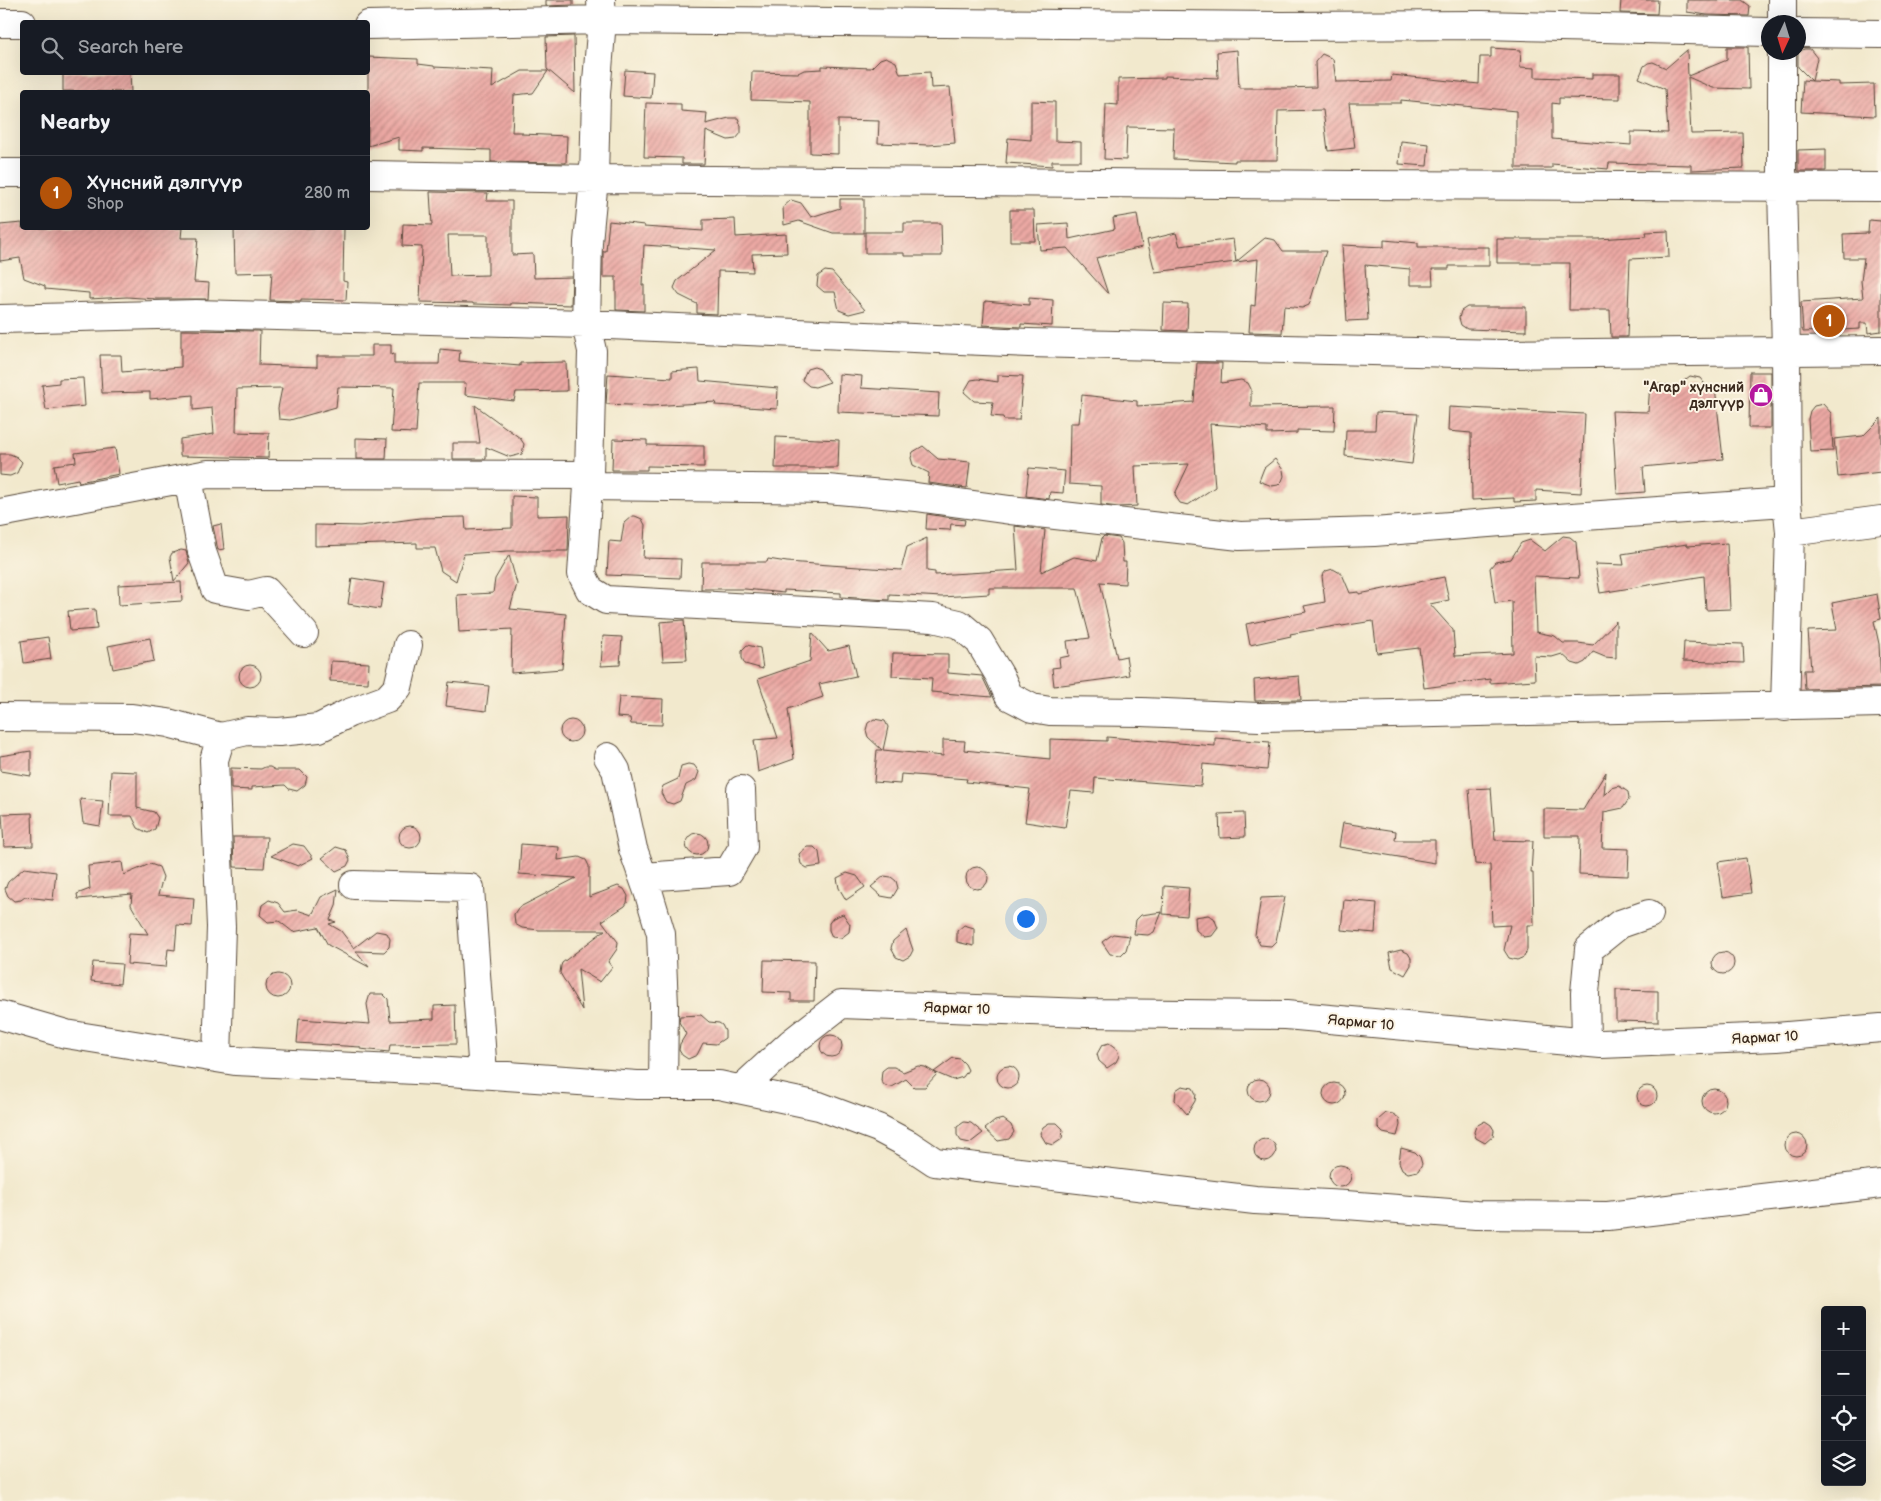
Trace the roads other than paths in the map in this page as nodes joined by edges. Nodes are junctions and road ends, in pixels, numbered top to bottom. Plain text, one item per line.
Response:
1 (1782, 0) edge
2 (601, 10) edge
3 (1782, 15) edge
4 (0, 23) edge
5 (20, 23) edge
6 (370, 25) edge
7 (1761, 32) edge
8 (1806, 33) edge
9 (1881, 34) edge
10 (1782, 60) edge
11 (0, 173) edge
12 (20, 173) edge
13 (370, 174) edge
14 (594, 179) junction
15 (1881, 187) edge
16 (1782, 188) junction
17 (0, 318) edge
18 (586, 324) junction
19 (1786, 350) junction
20 (1881, 350) edge
21 (188, 478) junction
22 (588, 481) junction
23 (1787, 502) junction
24 (0, 513) edge
25 (1881, 520) edge
26 (1790, 532) junction
27 (304, 633) dead end
28 (408, 645) dead end
29 (1881, 703) edge
30 (1785, 706) junction
31 (0, 717) edge
32 (221, 737) junction
33 (608, 757) dead end
34 (741, 790) dead end
35 (643, 877) junction
36 (354, 885) dead end
37 (1649, 914) dead end
38 (0, 1014) edge
39 (1881, 1028) edge
40 (1586, 1042) junction
41 (217, 1058) junction
42 (483, 1074) junction
43 (663, 1085) junction
44 (741, 1089) junction
45 (1881, 1184) edge

1 - 3 street
2 - 6 street
2 - 7 street
2 - 14 street
4 - 5 street
8 - 9 street
10 - 16 street
11 - 12 street
13 - 14 street
14 - 16 street
14 - 18 street
15 - 16 street
16 - 19 street
17 - 18 street
18 - 19 street
18 - 22 street
19 - 20 street
19 - 23 street
21 - 22 street
21 - 24 street
21 - 27 street
22 - 23 street
22 - 30 street
23 - 26 street
25 - 26 street
26 - 30 street
28 - 32 street
29 - 30 street
31 - 32 street
32 - 41 street
33 - 35 street
34 - 35 street
35 - 43 street
36 - 42 street
37 - 40 street
38 - 41 street
39 - 40 street, Яармаг 10
40 - 44 street, Яармаг 10
41 - 42 street
42 - 43 street
43 - 44 street
44 - 45 street

